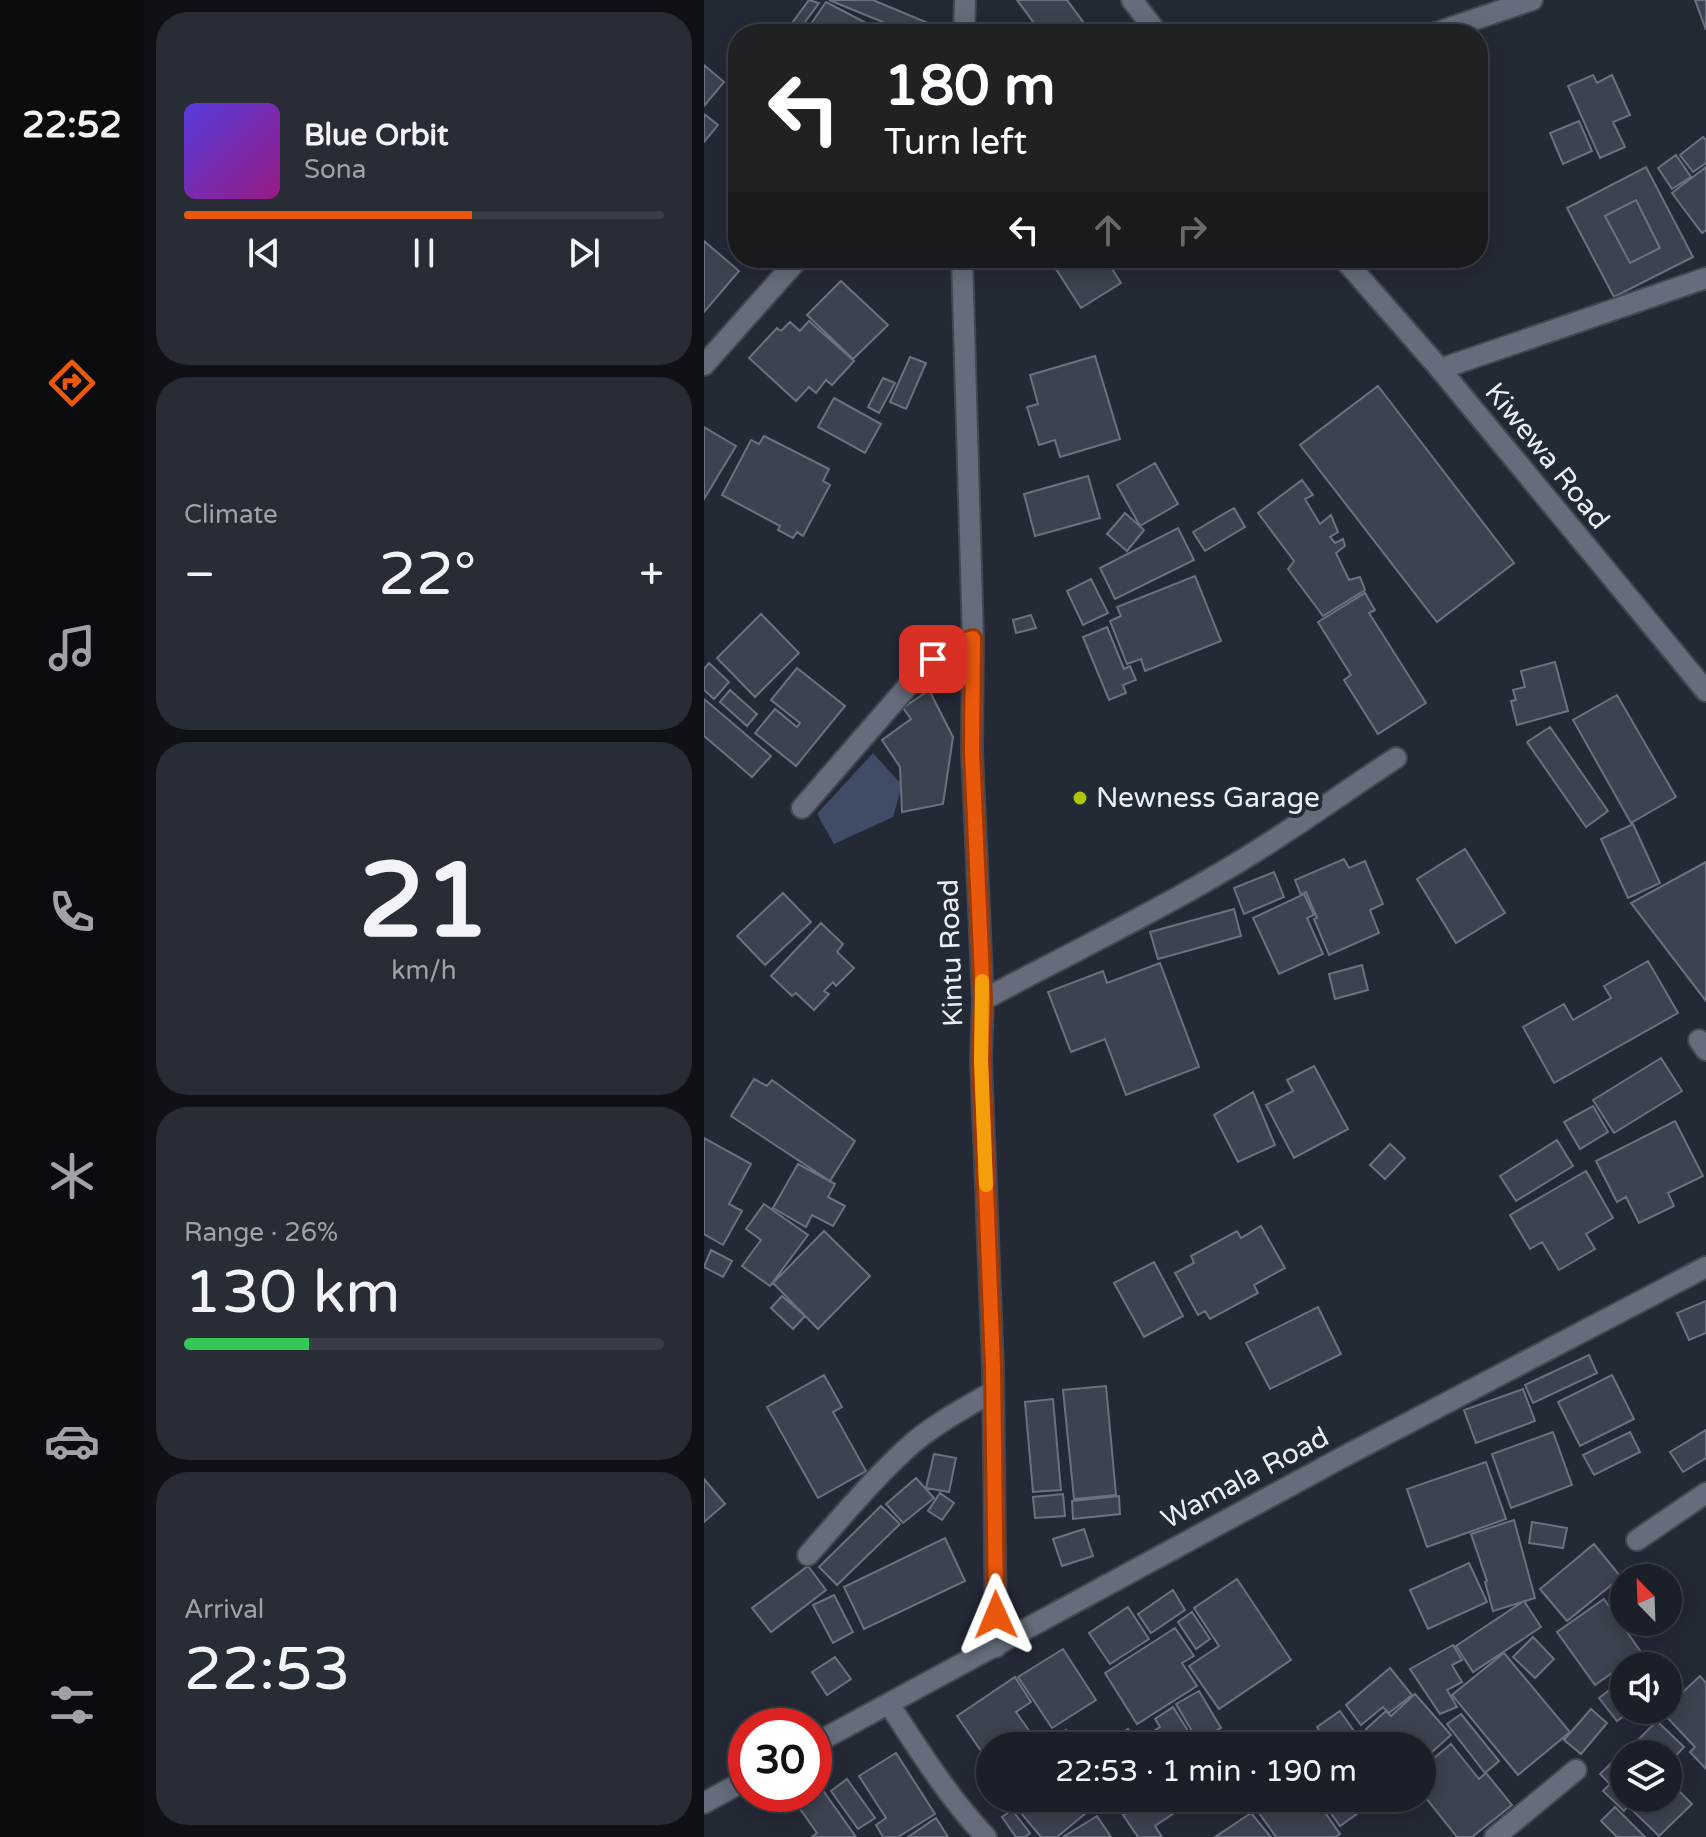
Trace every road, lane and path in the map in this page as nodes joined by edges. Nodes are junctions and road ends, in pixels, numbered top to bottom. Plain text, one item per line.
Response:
1 (965, 0) edge
2 (1132, 0) edge
3 (1532, 0) edge
4 (964, 24) edge
5 (1150, 24) edge
6 (1461, 24) edge
7 (790, 268) edge
8 (962, 268) edge
9 (1352, 268) edge
10 (1706, 278) edge
11 (704, 365) edge
12 (1440, 369) junction
13 (973, 638) junction
14 (1706, 691) edge
15 (1396, 758) dead end
16 (802, 808) dead end
17 (983, 1000) junction
18 (1706, 1267) edge
19 (992, 1392) junction
20 (1706, 1493) edge
21 (1637, 1540) dead end
22 (808, 1555) dead end
23 (996, 1647) junction
24 (889, 1704) junction
25 (832, 1734) edge
26 (1576, 1770) dead end
27 (728, 1790) edge
28 (704, 1803) edge
29 (986, 1837) edge
30 (1495, 1837) edge

1 - 4 street
2 - 5 street
3 - 6 street
7 - 11 street
8 - 13 street, Kintu Road
9 - 12 street, Kiwewa Road
10 - 12 street
12 - 14 street, Kiwewa Road
13 - 16 street
13 - 17 street, Kintu Road
15 - 17 street
17 - 19 street, Kintu Road
18 - 23 street, Wamala Road
19 - 22 street
19 - 23 street, Kintu Road
20 - 21 street
23 - 24 street, Wamala Road
24 - 25 street, Wamala Road
24 - 29 street
26 - 30 street
27 - 28 street

